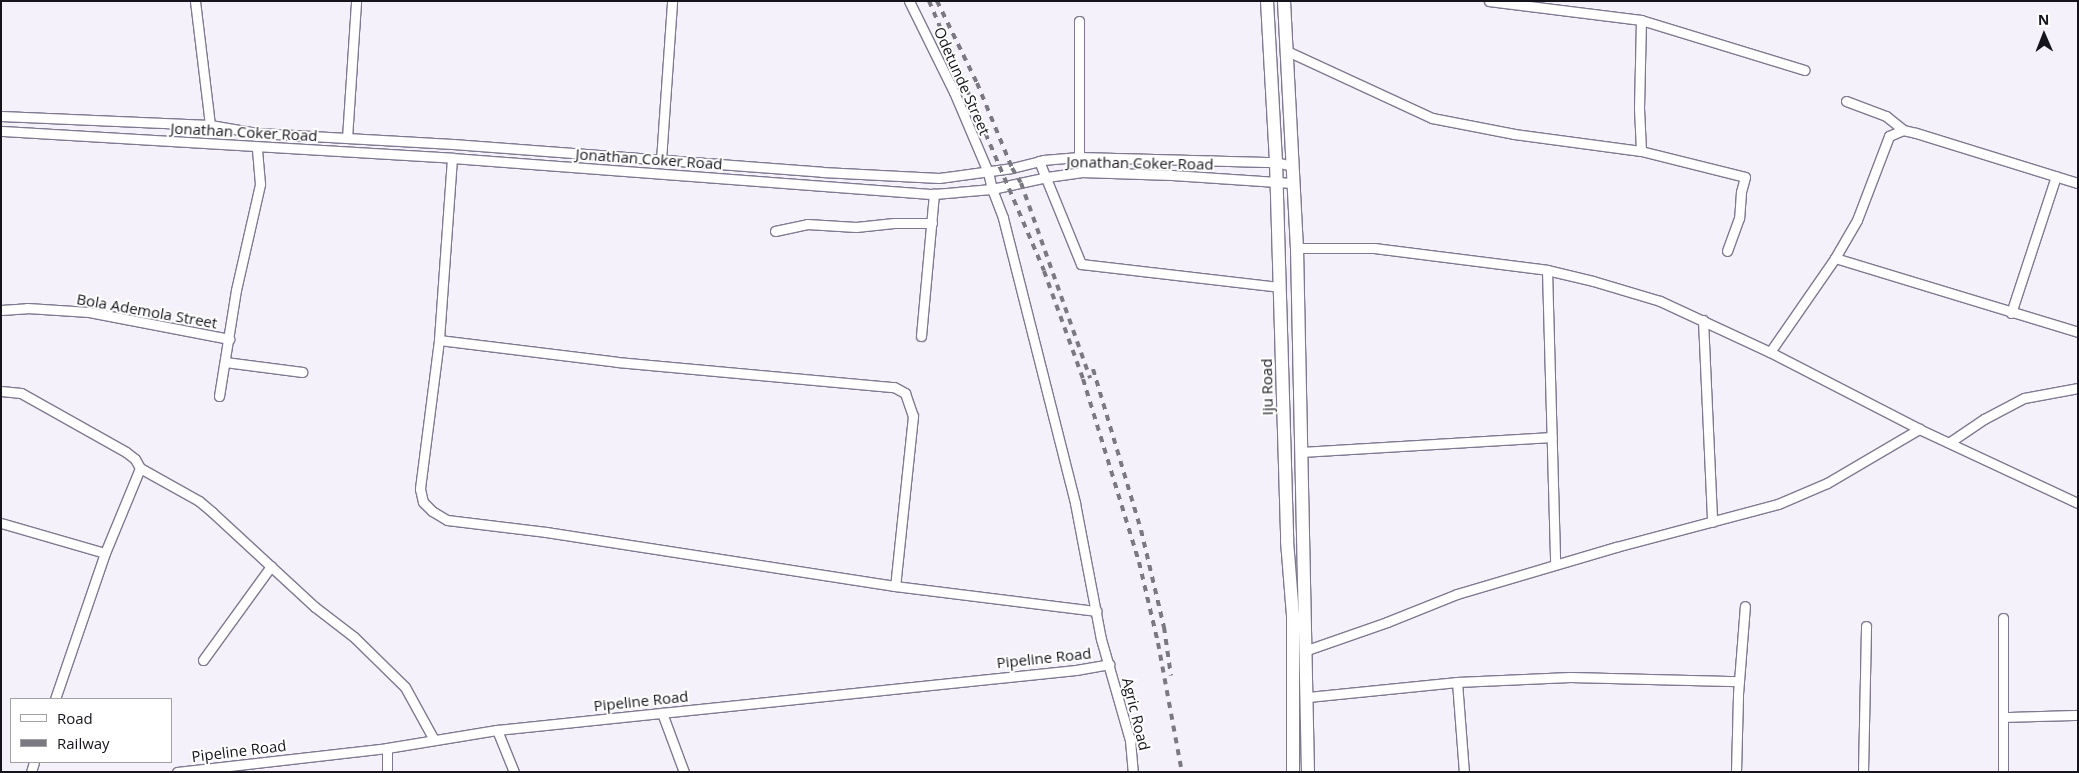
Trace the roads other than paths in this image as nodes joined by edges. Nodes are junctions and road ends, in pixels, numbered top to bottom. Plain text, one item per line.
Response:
1 (195, 1) edge
2 (356, 1) edge
3 (672, 1) edge
4 (909, 1) edge
5 (1267, 1) edge
6 (1284, 1) edge
7 (1489, 1) edge
8 (1641, 20) junction
9 (1079, 21) dead end
10 (1287, 51) junction
11 (1805, 70) dead end
12 (1846, 101) dead end
13 (1, 116) edge
14 (210, 125) junction
15 (1903, 130) junction
16 (1, 131) edge
17 (347, 138) junction
18 (257, 147) junction
19 (1641, 151) junction
20 (1079, 157) junction
21 (452, 158) junction
22 (661, 160) junction
23 (1039, 161) junction
24 (1276, 162) junction
25 (1292, 166) junction
26 (988, 172) junction
27 (2056, 176) junction
28 (1047, 177) junction
29 (1276, 182) junction
30 (1292, 183) junction
31 (2078, 183) edge
32 (992, 189) junction
33 (934, 194) junction
34 (932, 224) junction
35 (775, 231) dead end
36 (1297, 248) junction
37 (1727, 251) dead end
38 (1835, 258) junction
39 (1547, 270) junction
40 (1279, 287) junction
41 (1, 310) edge
42 (2011, 313) junction
43 (1703, 320) junction
44 (2078, 332) edge
45 (921, 336) dead end
46 (229, 339) junction
47 (438, 340) junction
48 (1770, 352) junction
49 (225, 362) junction
50 (302, 372) dead end
51 (2078, 388) edge
52 (1, 391) edge
53 (219, 396) dead end
54 (1919, 428) junction
55 (1552, 437) junction
56 (1950, 442) junction
57 (1301, 452) junction
58 (140, 468) junction
59 (2078, 503) edge
60 (1712, 522) junction
61 (1, 523) edge
62 (105, 553) junction
63 (1554, 564) junction
64 (271, 566) junction
65 (895, 586) junction
66 (1746, 606) dead end
67 (1096, 611) junction
68 (2003, 618) dead end
69 (1866, 626) dead end
70 (1307, 650) junction
71 (204, 660) dead end
72 (1109, 664) junction
73 (1739, 681) junction
74 (1457, 682) junction
75 (55, 698) edge
76 (1308, 698) junction
77 (662, 713) junction
78 (2078, 715) edge
79 (2005, 717) junction
80 (497, 730) junction
81 (433, 738) junction
82 (387, 748) junction
83 (207, 770) edge
84 (177, 772) edge
85 (387, 772) edge
86 (514, 772) edge
87 (684, 772) edge
88 (1133, 772) edge
89 (1294, 772) edge
90 (1308, 772) edge
91 (1464, 772) edge
92 (1736, 772) edge
93 (1863, 772) edge
94 (2003, 772) edge

1 - 14 street
2 - 17 street
3 - 22 street
4 - 26 street, Odetunde Street
5 - 24 main road, Iju Road
6 - 10 main road
7 - 8 street
8 - 11 street
8 - 19 street
9 - 20 street
10 - 19 street
10 - 25 main road
12 - 15 street
13 - 14 street, Jonathan Coker Road
14 - 17 street, Jonathan Coker Road
15 - 27 street
15 - 38 street
16 - 18 street, Jonathan Coker Road
17 - 22 street, Jonathan Coker Road
18 - 21 street, Jonathan Coker Road
18 - 46 street
19 - 37 street
20 - 23 street, Jonathan Coker Road
20 - 24 street, Jonathan Coker Road
21 - 33 street, Jonathan Coker Road
21 - 47 street
22 - 26 street, Jonathan Coker Road
23 - 26 street, Jonathan Coker Road
23 - 28 street
24 - 25 street, Jonathan Coker Road
24 - 29 main road, Iju Road
25 - 30 main road
26 - 32 street, Odetunde Street
27 - 31 street
27 - 42 street
28 - 29 street, Jonathan Coker Road
28 - 32 street, Jonathan Coker Road
28 - 40 street
29 - 30 street, Jonathan Coker Road
29 - 40 main road, Iju Road
30 - 36 main road
32 - 33 street, Jonathan Coker Road
32 - 67 street, Odetunde Street
33 - 34 street
34 - 35 street
34 - 45 street
36 - 39 street
36 - 57 main road
38 - 42 street
38 - 48 street
39 - 43 street
39 - 55 street
40 - 89 main road, Iju Road
41 - 46 street, Bola Ademola Street
42 - 44 street
43 - 48 street
43 - 60 street
46 - 49 street
47 - 65 street
47 - 65 street
48 - 54 street
49 - 50 street
49 - 53 street
51 - 56 street
52 - 58 street
54 - 56 street
54 - 60 street
55 - 57 street
55 - 63 street
56 - 59 street
57 - 70 main road
58 - 62 street
58 - 64 street
60 - 63 street
61 - 62 street
62 - 75 street
63 - 70 street
64 - 71 street
64 - 81 street
65 - 67 street
66 - 73 street
67 - 72 street, Agric Road
68 - 79 street
69 - 93 street
70 - 76 main road
72 - 77 street, Pipeline Road
72 - 88 street, Agric Road
73 - 74 street
73 - 92 street
74 - 76 street
74 - 91 street
76 - 90 main road
77 - 80 street, Pipeline Road
77 - 87 street
78 - 79 street
79 - 94 street
80 - 81 street, Pipeline Road
80 - 86 street
81 - 82 street, Pipeline Road
82 - 83 street, Pipeline Road
82 - 85 street
83 - 84 street, Pipeline Road

